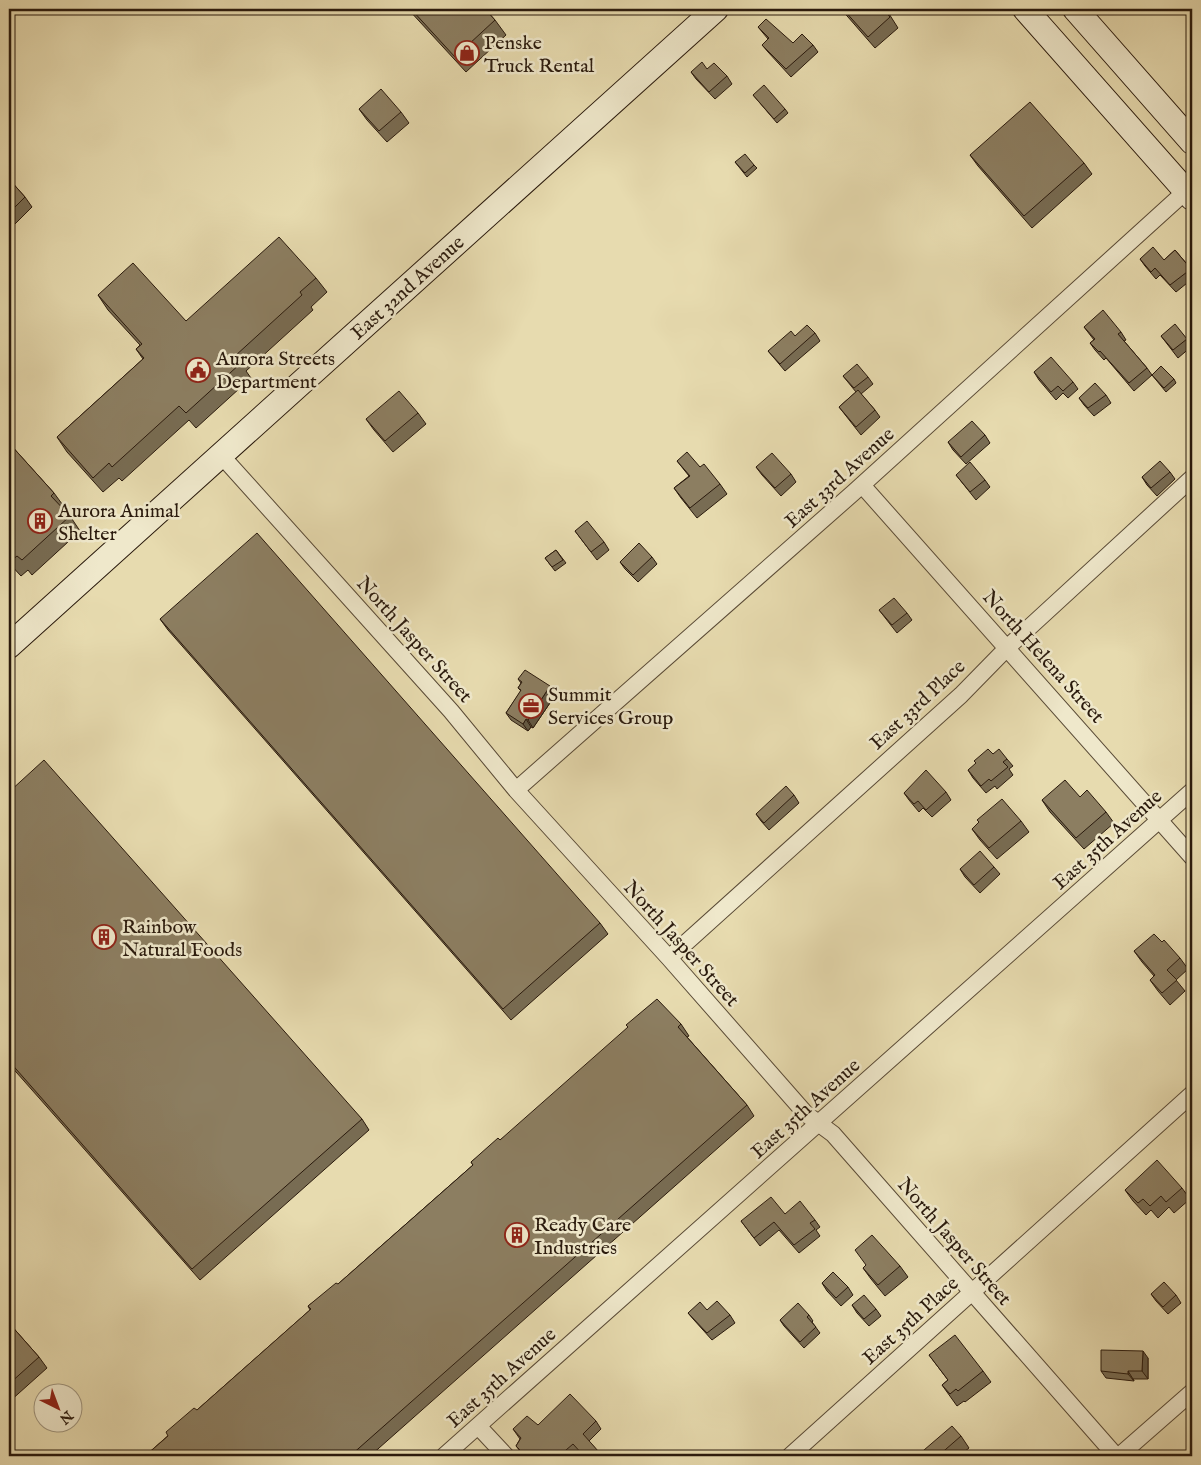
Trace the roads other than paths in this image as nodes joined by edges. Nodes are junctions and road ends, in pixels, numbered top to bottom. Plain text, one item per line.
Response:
1 (716, 9) edge
2 (1025, 9) edge
3 (1075, 9) edge
4 (1192, 142) edge
5 (1189, 195) edge
6 (220, 454) junction
7 (1192, 478) edge
8 (862, 486) junction
9 (9, 646) edge
10 (1008, 647) junction
11 (516, 790) junction
12 (1192, 791) edge
13 (1160, 820) junction
14 (1192, 857) edge
15 (669, 958) junction
16 (1192, 1094) edge
17 (820, 1124) junction
18 (973, 1292) junction
19 (1192, 1392) edge
20 (478, 1426) junction
21 (444, 1456) edge
22 (506, 1456) edge
23 (790, 1456) edge
24 (1117, 1456) edge

1 - 6 street, East 32nd Avenue
2 - 5 street
3 - 4 street
5 - 8 street, East 33rd Avenue
6 - 9 street, East 32nd Avenue
6 - 11 street, North Jasper Street
7 - 10 street, East 33rd Place
8 - 10 street, North Helena Street
8 - 11 street, East 33rd Avenue
10 - 13 street, North Helena Street
10 - 15 street, East 33rd Place
11 - 15 street, North Jasper Street
12 - 13 street, East 35th Avenue
13 - 14 street, North Helena Street
13 - 17 street, East 35th Avenue
15 - 17 street, North Jasper Street
16 - 18 street, East 35th Place
17 - 18 street, North Jasper Street
17 - 20 street, East 35th Avenue
18 - 23 street, East 35th Place
18 - 24 street, North Jasper Street
19 - 24 street
20 - 21 street, East 35th Avenue
20 - 22 street

